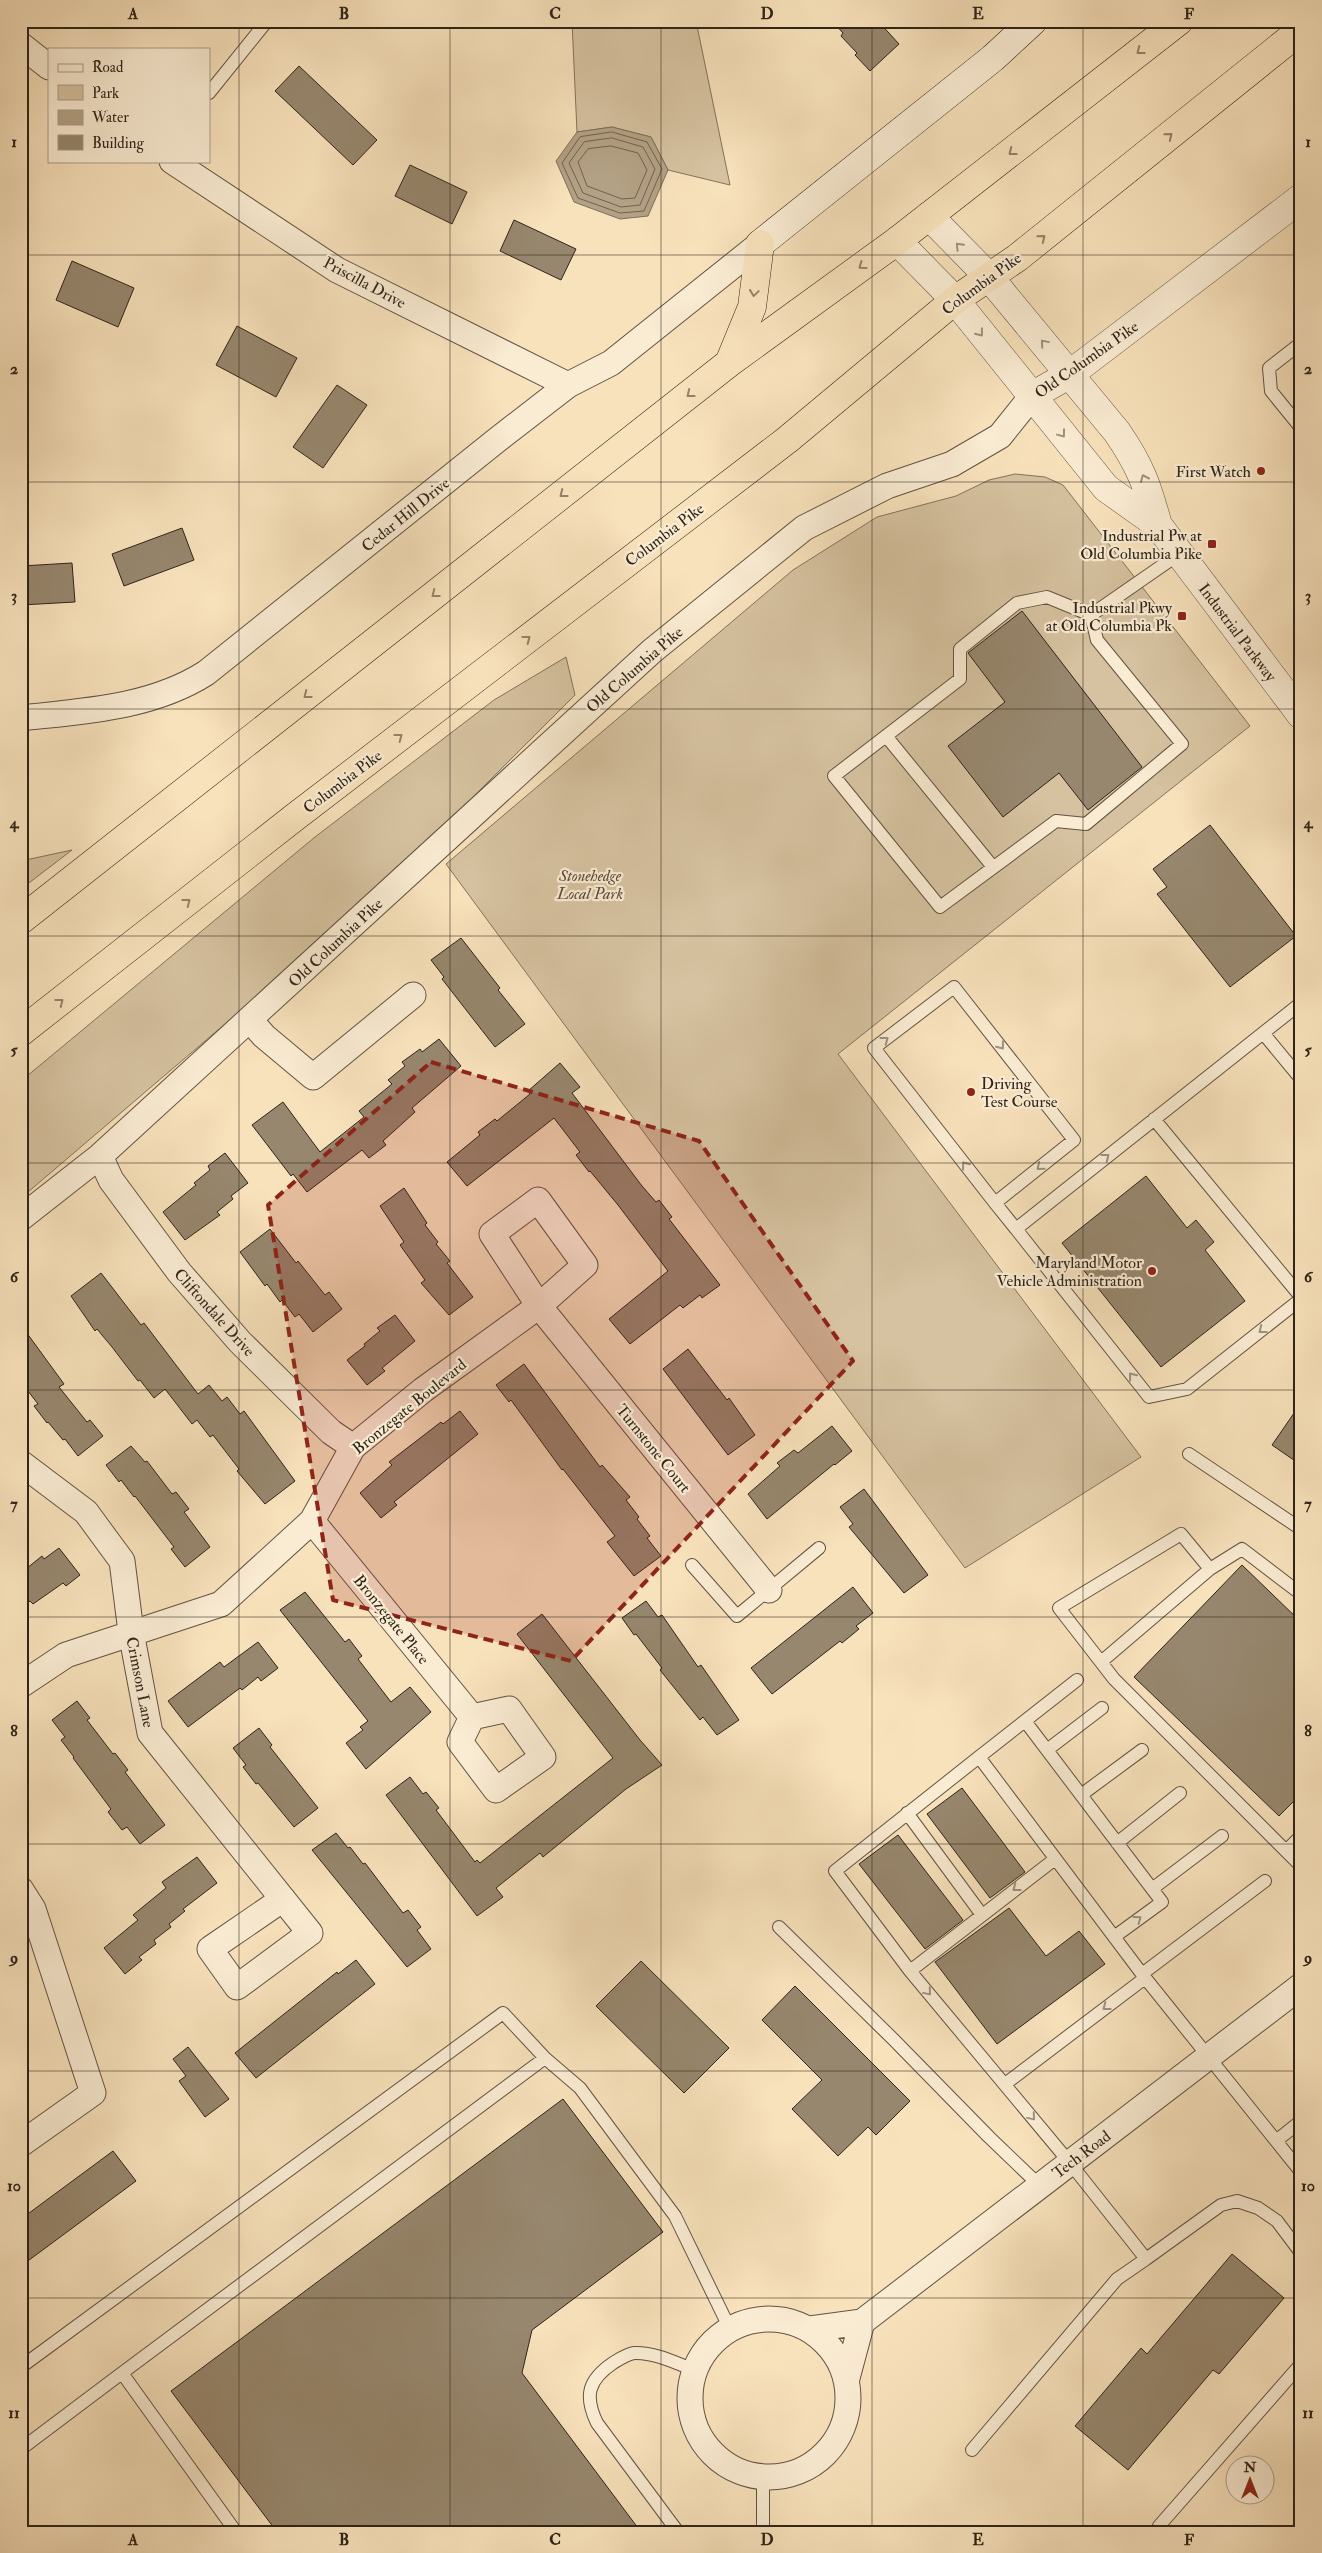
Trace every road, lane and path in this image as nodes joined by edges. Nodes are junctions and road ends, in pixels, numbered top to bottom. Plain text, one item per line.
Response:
1 (267, 21) edge
2 (1033, 21) edge
3 (1179, 21) edge
4 (1301, 30) edge
5 (21, 45) edge
6 (48, 66) edge
7 (210, 92) edge
8 (174, 162) edge
9 (1301, 198) edge
10 (929, 216) junction
11 (897, 241) junction
12 (760, 244) junction
13 (989, 277) junction
14 (955, 300) junction
15 (1301, 343) edge
16 (729, 364) junction
17 (1070, 374) junction
18 (568, 385) junction
19 (1032, 396) junction
20 (1301, 428) edge
21 (1158, 525) junction
22 (1179, 554) junction
23 (1091, 615) junction
24 (1301, 715) edge
25 (21, 718) edge
26 (886, 736) junction
27 (993, 867) junction
28 (21, 920) edge
29 (413, 995) dead end
30 (1301, 1003) edge
31 (250, 1020) junction
32 (21, 1032) edge
33 (1263, 1033) junction
34 (1301, 1078) edge
35 (1154, 1119) junction
36 (100, 1156) junction
37 (995, 1203) junction
38 (21, 1218) edge
39 (1016, 1229) junction
40 (1301, 1298) edge
41 (539, 1306) joint
42 (353, 1447) junction
43 (1188, 1454) dead end
44 (21, 1463) edge
45 (312, 1521) junction
46 (1301, 1529) edge
47 (819, 1548) dead end
48 (692, 1565) dead end
49 (1210, 1569) junction
50 (769, 1590) junction
51 (1301, 1594) edge
52 (131, 1632) junction
53 (1101, 1662) junction
54 (1077, 1680) dead end
55 (21, 1685) edge
56 (1102, 1708) dead end
57 (472, 1717) dead end
58 (1025, 1721) junction
59 (1047, 1750) junction
60 (1142, 1750) dead end
61 (979, 1757) junction
62 (1180, 1793) dead end
63 (1081, 1795) junction
64 (907, 1813) junction
65 (1222, 1836) dead end
66 (1301, 1836) edge
67 (1117, 1843) junction
68 (1286, 1851) junction
69 (1055, 1858) junction
70 (1301, 1866) edge
71 (1265, 1881) dead end
72 (1152, 1889) junction
73 (21, 1890) edge
74 (283, 1899) dead end
75 (982, 1915) junction
76 (779, 1927) dead end
77 (1114, 1937) junction
78 (910, 1970) junction
79 (1144, 1976) junction
80 (1301, 1986) edge
81 (1208, 2056) junction
82 (545, 2058) junction
83 (1005, 2084) junction
84 (1301, 2122) edge
85 (1276, 2141) junction
86 (21, 2144) edge
87 (1070, 2163) junction
88 (1301, 2172) edge
89 (1040, 2186) junction
90 (1301, 2254) edge
91 (1146, 2259) junction
92 (862, 2322) junction
93 (730, 2329) junction
94 (810, 2329) junction
95 (1301, 2364) edge
96 (21, 2368) edge
97 (694, 2370) junction
98 (122, 2373) junction
99 (846, 2378) junction
100 (21, 2449) edge
101 (972, 2450) dead end
102 (763, 2477) junction
103 (1159, 2526) dead end
104 (232, 2530) edge
105 (762, 2531) edge
106 (678, 2532) edge

1 - 7 lane
2 - 12 street
3 -> 10 highway
13 -> 4 highway, Columbia Pike
5 - 6 street
8 - 18 street, Priscilla Drive
9 - 17 street, Old Columbia Pike
10 - 11 highway
13 -> 10 street, Industrial Parkway
11 - 14 street, Industrial Parkway
11 -> 16 highway
12 -> 16 highway
12 - 18 street, Cedar Hill Drive
13 - 14 highway, Columbia Pike
17 -> 13 street, Industrial Parkway
14 -> 19 street, Industrial Parkway
32 -> 14 highway, Columbia Pike
15 - 20 lane
16 -> 28 highway
17 - 19 street, Old Columbia Pike
21 -> 17 street, Industrial Parkway
18 - 25 street, Cedar Hill Drive
19 -> 21 street, Industrial Parkway
19 - 31 street, Old Columbia Pike
21 - 22 street, Industrial Parkway
22 - 23 lane
22 - 24 street, Industrial Parkway
23 - 26 lane
23 - 27 lane
26 - 27 lane
26 - 27 lane
29 - 31 street
30 - 33 lane
31 - 36 street, Old Columbia Pike
33 - 34 lane
33 - 35 lane
39 -> 35 lane
35 - 40 lane
36 - 38 street, Old Columbia Pike
36 - 42 street, Cliftondale Drive
37 -> 37 lane
37 - 39 lane
40 -> 39 lane
41 - 42 street, Bronzegate Boulevard
41 - 50 street, Turnstone Court
42 - 45 street, Bronzegate Boulevard
43 - 46 lane
44 - 52 street, Crimson Lane
45 - 52 street, Bronzegate Boulevard
45 - 57 street, Bronzegate Place
47 - 50 lane
48 - 50 lane
49 - 51 lane
49 - 53 lane
49 - 53 lane
52 - 55 street, Bronzegate Boulevard
52 - 74 street, Crimson Lane
53 - 68 lane
54 - 58 lane
56 - 59 lane
58 - 59 lane
58 - 61 lane
59 - 63 lane
60 - 63 lane
61 - 64 lane
61 - 69 lane
62 - 67 lane
63 - 67 lane
64 - 75 lane
64 - 78 lane
65 - 72 lane
66 - 68 lane
67 - 72 lane
68 - 70 lane
69 -> 75 lane
69 - 77 lane
71 - 79 lane
77 -> 72 lane
73 - 86 street
75 - 78 lane
76 - 89 lane
77 - 79 lane
78 -> 83 lane
79 - 81 lane
79 -> 83 lane
80 - 81 street, Tech Road
81 - 85 lane
81 - 87 street, Tech Road
82 - 93 lane
82 - 96 lane
82 - 98 lane
83 -> 87 lane
84 - 85 lane
85 - 88 lane
87 - 89 street, Tech Road
87 - 91 lane
89 - 92 street, Tech Road
90 - 91 lane
91 - 101 lane
92 - 94 street, Tech Road
92 - 99 street, Tech Road
93 - 94 street, Tech Road
93 - 97 street, Tech Road
94 - 99 street, Tech Road
95 - 103 lane
97 - 102 street, Tech Road
97 - 106 lane
98 - 100 lane
98 - 104 lane
99 - 102 street, Tech Road
102 - 105 lane

